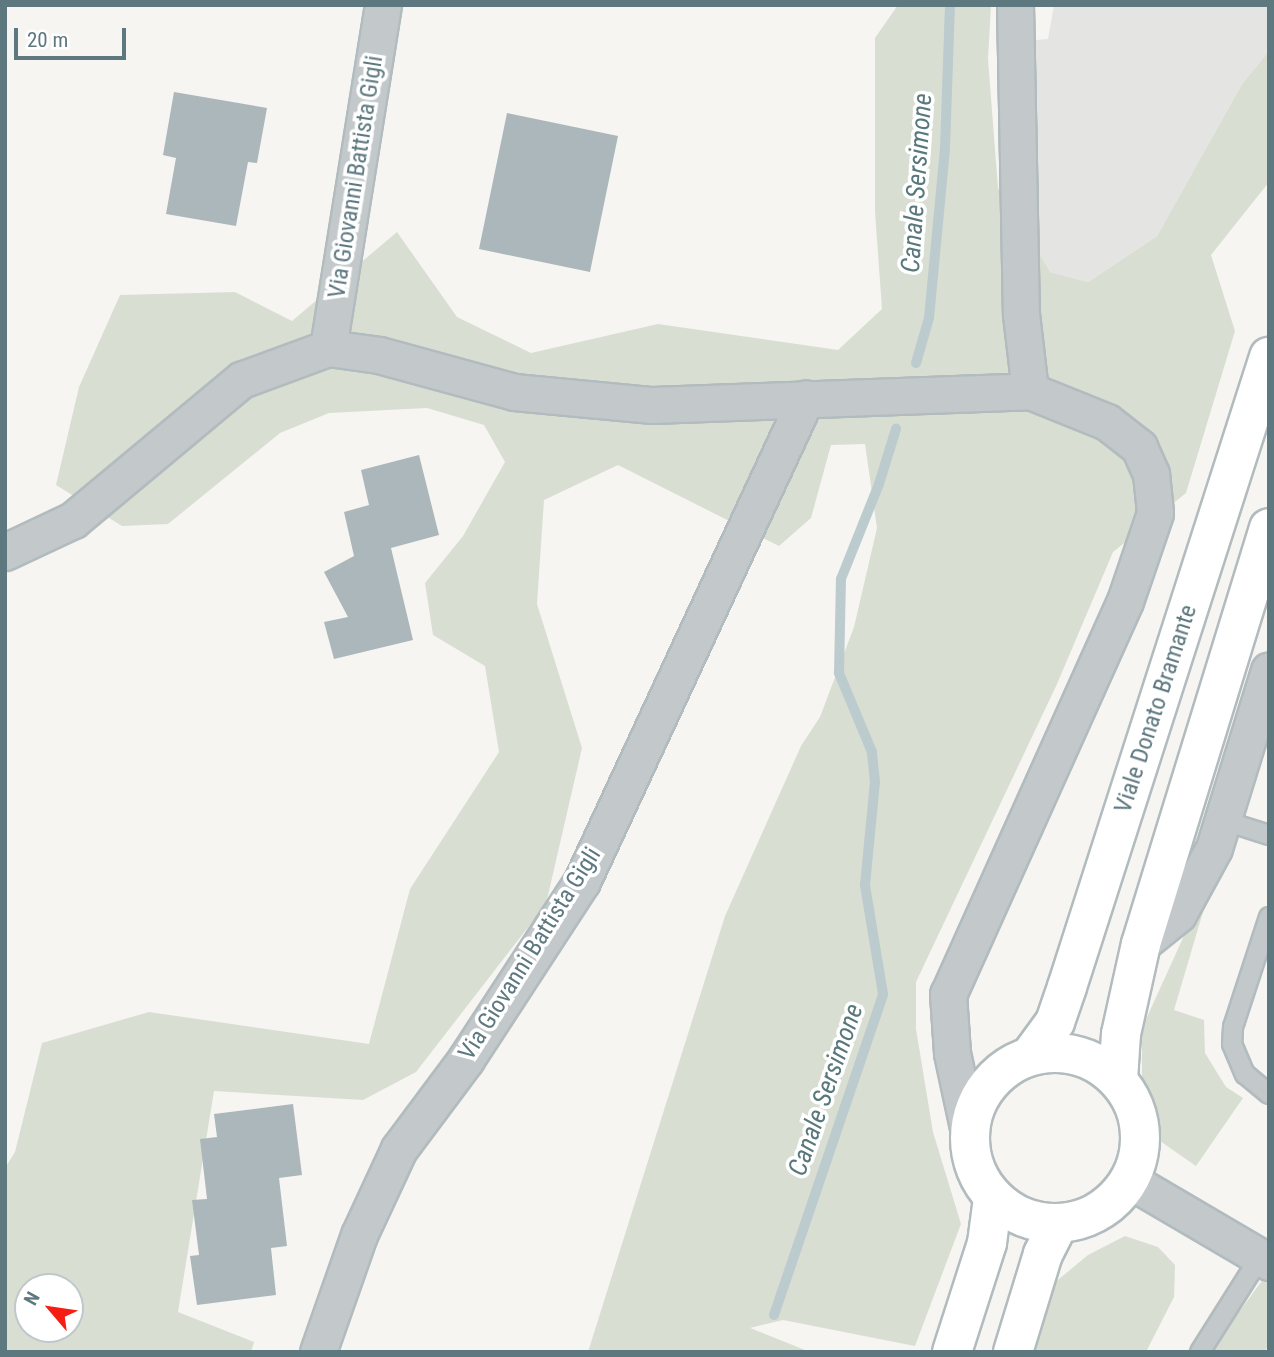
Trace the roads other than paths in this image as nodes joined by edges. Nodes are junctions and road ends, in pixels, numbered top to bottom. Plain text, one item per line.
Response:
1 (383, 5) edge
2 (1015, 5) edge
3 (328, 348) junction
4 (1269, 357) edge
5 (1030, 391) junction
6 (806, 398) junction
7 (1269, 528) edge
8 (5, 552) edge
9 (1269, 670) edge
10 (1222, 820) junction
11 (1269, 835) edge
12 (1269, 917) edge
13 (1141, 944) junction
14 (1031, 1055) junction
15 (1118, 1080) junction
16 (1269, 1094) edge
17 (969, 1132) junction
18 (1129, 1180) junction
19 (993, 1198) junction
20 (1058, 1224) junction
21 (1264, 1260) edge
22 (318, 1352) edge
23 (952, 1352) edge
24 (1013, 1352) edge
25 (1200, 1352) edge

1 - 3 street, Via Giovanni Battista Gigli
2 - 5 street
3 - 6 street
3 - 8 street
4 - 14 main road, Viale Donato Bramante
5 - 6 street
5 - 17 street
6 - 22 street, Via Giovanni Battista Gigli
7 - 13 main road
9 - 10 street
10 - 11 lane
10 - 13 street
12 - 16 lane
13 - 15 main road
14 - 15 main road
14 - 17 main road
15 - 18 main road
17 - 19 main road
18 - 20 main road
18 - 21 street
19 - 20 main road
19 - 23 main road
20 - 24 main road
21 - 25 lane

